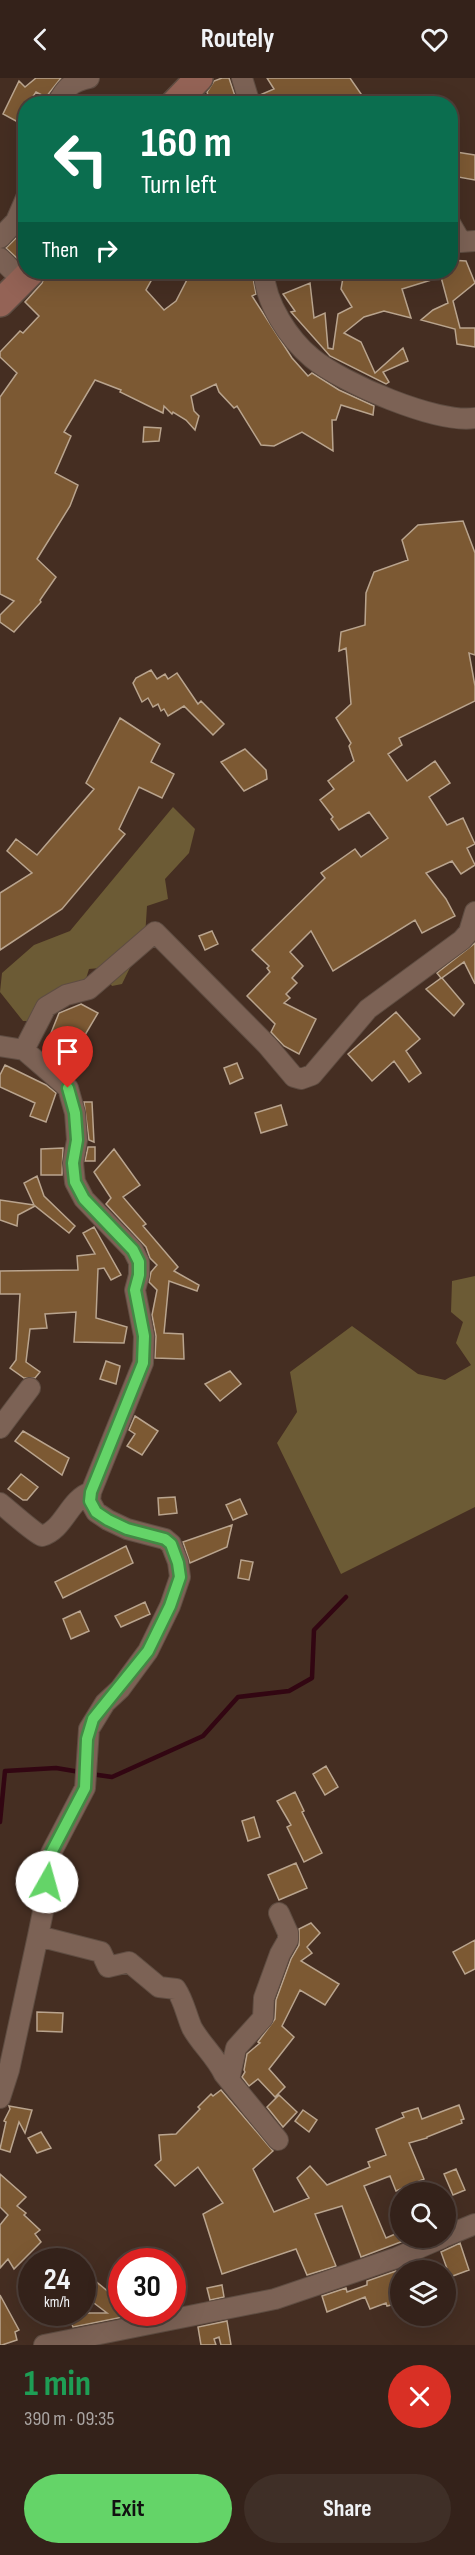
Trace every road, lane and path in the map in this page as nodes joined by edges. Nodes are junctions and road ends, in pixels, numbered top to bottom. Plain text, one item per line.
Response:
1 (89, 78) edge
2 (199, 78) edge
3 (242, 78) edge
4 (62, 96) edge
5 (182, 96) edge
6 (248, 96) edge
7 (18, 216) edge
8 (0, 238) edge
9 (458, 239) edge
10 (475, 241) edge
11 (0, 258) edge
12 (18, 270) edge
13 (24, 279) edge
14 (264, 279) edge
15 (0, 303) edge
16 (475, 418) edge
17 (475, 912) edge
18 (0, 1046) edge
19 (24, 1050) junction
20 (30, 1388) dead end
21 (0, 1428) edge
22 (91, 1492) junction
23 (0, 1503) edge
24 (279, 1914) dead end
25 (38, 1936) junction
26 (229, 2080) junction
27 (0, 2098) edge
28 (278, 2140) dead end
29 (475, 2224) edge
30 (456, 2232) edge
31 (419, 2248) edge
32 (44, 2345) edge

1 - 4 street
2 - 5 main road
3 - 6 street
7 - 8 street
9 - 10 street
11 - 12 street
13 - 15 main road
14 - 16 street
17 - 19 street
18 - 19 street
19 - 22 street
20 - 21 street
22 - 23 street
22 - 25 street
24 - 26 street
25 - 26 street
25 - 27 street
26 - 28 street
29 - 30 street
31 - 32 street

